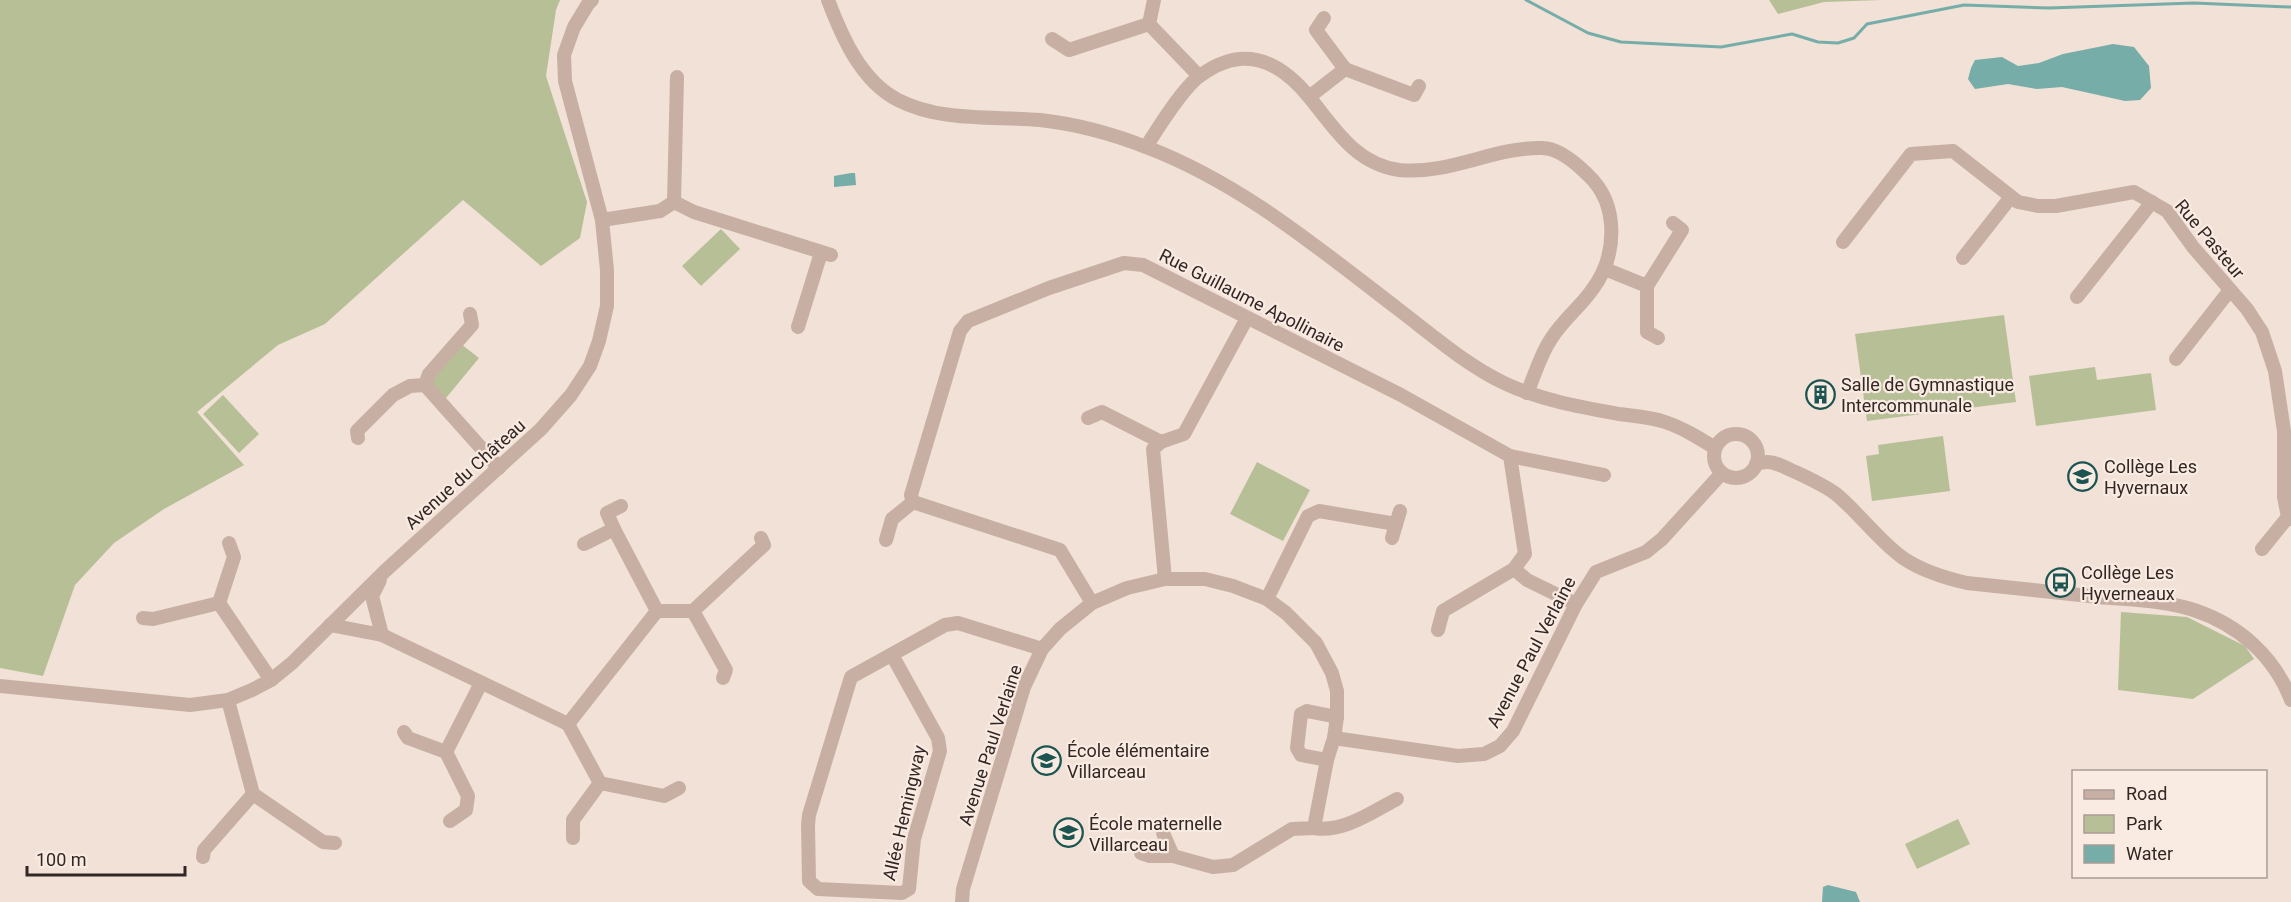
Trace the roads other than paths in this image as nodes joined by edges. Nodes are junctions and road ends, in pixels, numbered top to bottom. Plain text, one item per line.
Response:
1 (592, 0) edge
2 (828, 0) edge
3 (1154, 0) edge
4 (1324, 18) dead end
5 (1149, 24) junction
6 (1052, 39) dead end
7 (1344, 69) junction
8 (1199, 75) junction
9 (677, 77) dead end
10 (1419, 87) dead end
11 (1309, 98) junction
12 (1146, 147) junction
13 (2011, 197) junction
14 (674, 202) junction
15 (2152, 202) junction
16 (602, 220) junction
17 (1673, 223) dead end
18 (1843, 242) dead end
19 (1964, 258) dead end
20 (1605, 269) junction
21 (1647, 286) junction
22 (2230, 290) junction
23 (2078, 297) dead end
24 (470, 314) dead end
25 (1247, 318) junction
26 (798, 327) dead end
27 (1658, 338) dead end
28 (2176, 359) dead end
29 (424, 385) junction
30 (1527, 393) junction
31 (1088, 418) dead end
32 (358, 438) dead end
33 (1161, 442) junction
34 (1715, 448) junction
35 (1510, 456) junction
36 (1756, 464) junction
37 (499, 468) junction
38 (1722, 473) junction
39 (1604, 475) dead end
40 (913, 502) junction
41 (621, 506) dead end
42 (1400, 511) dead end
43 (2290, 518) edge
44 (614, 530) junction
45 (761, 538) dead end
46 (886, 540) dead end
47 (229, 543) dead end
48 (584, 544) dead end
49 (2262, 549) dead end
50 (1514, 569) junction
51 (385, 571) junction
52 (1165, 579) junction
53 (1267, 598) junction
54 (219, 603) junction
55 (1092, 603) junction
56 (1576, 604) junction
57 (657, 611) junction
58 (693, 611) junction
59 (142, 618) dead end
60 (330, 624) junction
61 (1438, 630) dead end
62 (382, 635) junction
63 (1042, 649) junction
64 (892, 656) junction
65 (723, 678) dead end
66 (271, 680) junction
67 (482, 683) junction
68 (4, 688) edge
69 (228, 700) junction
70 (2291, 700) edge
71 (1336, 717) junction
72 (568, 724) junction
73 (404, 732) dead end
74 (1334, 738) junction
75 (446, 752) junction
76 (1327, 760) junction
77 (600, 783) junction
78 (679, 788) dead end
79 (253, 794) junction
80 (1398, 799) dead end
81 (450, 821) dead end
82 (1314, 828) junction
83 (1163, 833) dead end
84 (573, 838) dead end
85 (334, 843) dead end
86 (1141, 853) dead end
87 (1173, 856) junction
88 (203, 857) dead end
89 (962, 902) edge

1 - 16 street, Avenue du Château
2 - 12 street
3 - 5 street
4 - 7 street
5 - 6 street
5 - 8 street
7 - 10 street
7 - 11 street
8 - 11 street
8 - 12 street
9 - 14 street
11 - 20 street
12 - 30 street
13 - 15 street, Rue Pasteur
13 - 18 street, Rue Pasteur
13 - 19 street
14 - 16 street
14 - 26 street
15 - 22 street, Rue Pasteur
15 - 23 street
16 - 37 street, Avenue du Château
17 - 21 street
20 - 21 street
20 - 30 street
21 - 27 street
22 - 28 street
22 - 43 street, Rue Pasteur
24 - 29 street
25 - 33 street
25 - 35 street, Rue Guillaume Apollinaire
25 - 40 street, Rue Guillaume Apollinaire
29 - 32 street
29 - 37 street
30 - 34 street
31 - 33 street
33 - 52 street
34 - 36 street
34 - 38 street
35 - 39 street, Rue Guillaume Apollinaire
35 - 50 street
36 - 38 street
36 - 70 street
37 - 51 street, Avenue du Château
38 - 56 street, Avenue Paul Verlaine
40 - 46 street
40 - 55 street
41 - 44 street
42 - 53 street
43 - 49 street
44 - 48 street
44 - 57 street
45 - 58 street
47 - 54 street
50 - 56 street
50 - 61 street
51 - 60 street, Avenue du Château
51 - 62 street
52 - 53 street, Avenue Paul Verlaine
52 - 55 street, Avenue Paul Verlaine
53 - 71 street, Avenue Paul Verlaine
54 - 59 street
54 - 66 street
55 - 63 street, Avenue Paul Verlaine
56 - 74 street, Avenue Paul Verlaine
57 - 58 street
57 - 72 street
58 - 65 street
60 - 62 street
60 - 66 street, Avenue du Château
62 - 67 street
63 - 64 street
63 - 89 street, Avenue Paul Verlaine
64 - 64 street, Allée Hemingway
66 - 69 street, Avenue du Château
67 - 72 street
67 - 75 street
68 - 69 street, Avenue du Château
69 - 79 street
71 - 74 street, Avenue Paul Verlaine
71 - 76 street
72 - 77 street
73 - 75 street
74 - 76 street
75 - 81 street
76 - 82 street
77 - 78 street
77 - 84 street
79 - 85 street
79 - 88 street
80 - 82 street
82 - 87 street
83 - 87 street
86 - 87 street

